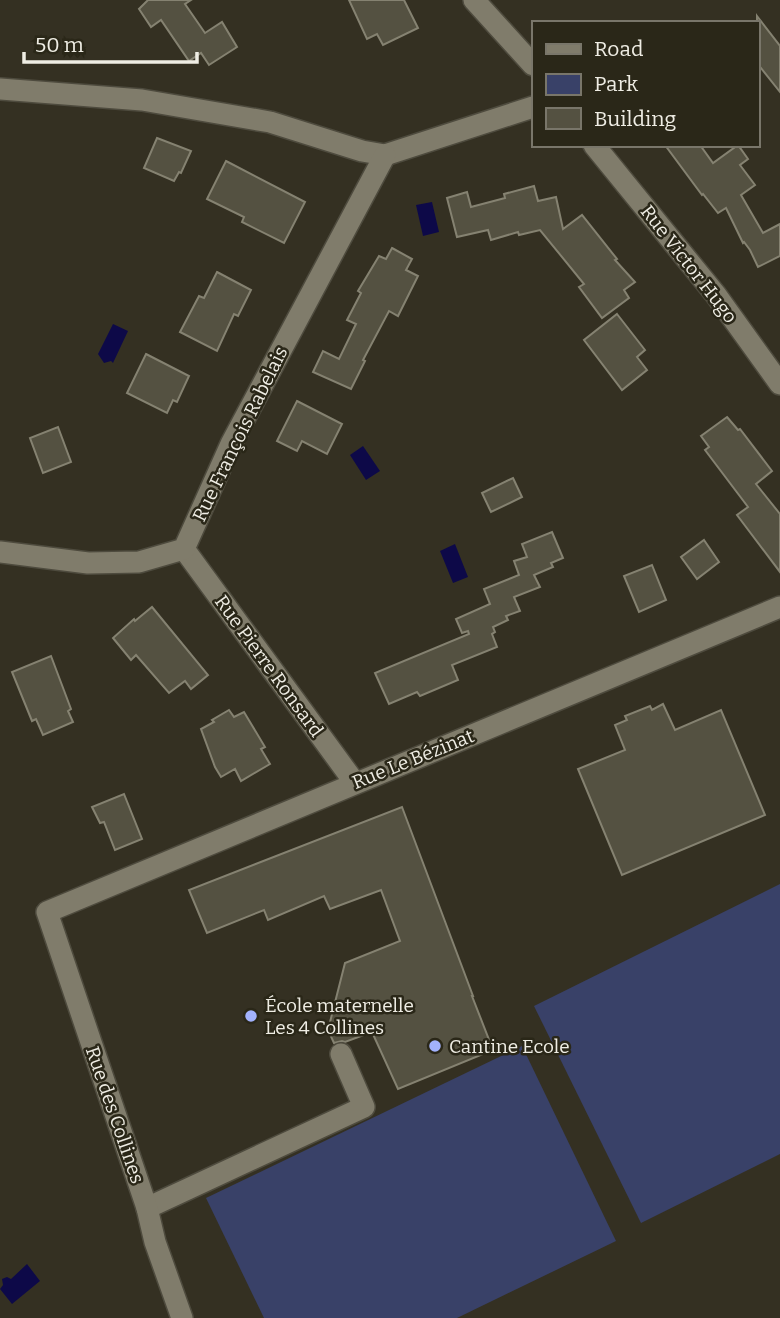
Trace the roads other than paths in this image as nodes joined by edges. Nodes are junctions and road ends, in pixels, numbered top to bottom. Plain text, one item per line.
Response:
1 (474, 0) edge
2 (532, 64) edge
3 (0, 89) edge
4 (532, 107) edge
5 (596, 147) edge
6 (384, 155) junction
7 (780, 384) edge
8 (184, 549) junction
9 (0, 552) edge
10 (780, 607) edge
11 (355, 783) junction
12 (47, 912) joint
13 (341, 1054) dead end
14 (147, 1208) junction
15 (182, 1318) edge

1 - 2 street
3 - 6 street
4 - 6 street
5 - 7 street, Rue Victor Hugo
6 - 8 street, Rue François Rabelais
8 - 9 street
8 - 11 street, Rue Pierre Ronsard
10 - 11 street, Rue Le Bézinat
11 - 12 street, Rue Le Bézinat
12 - 14 street, Rue des Collines
13 - 14 street
14 - 15 street, Rue des Collines

